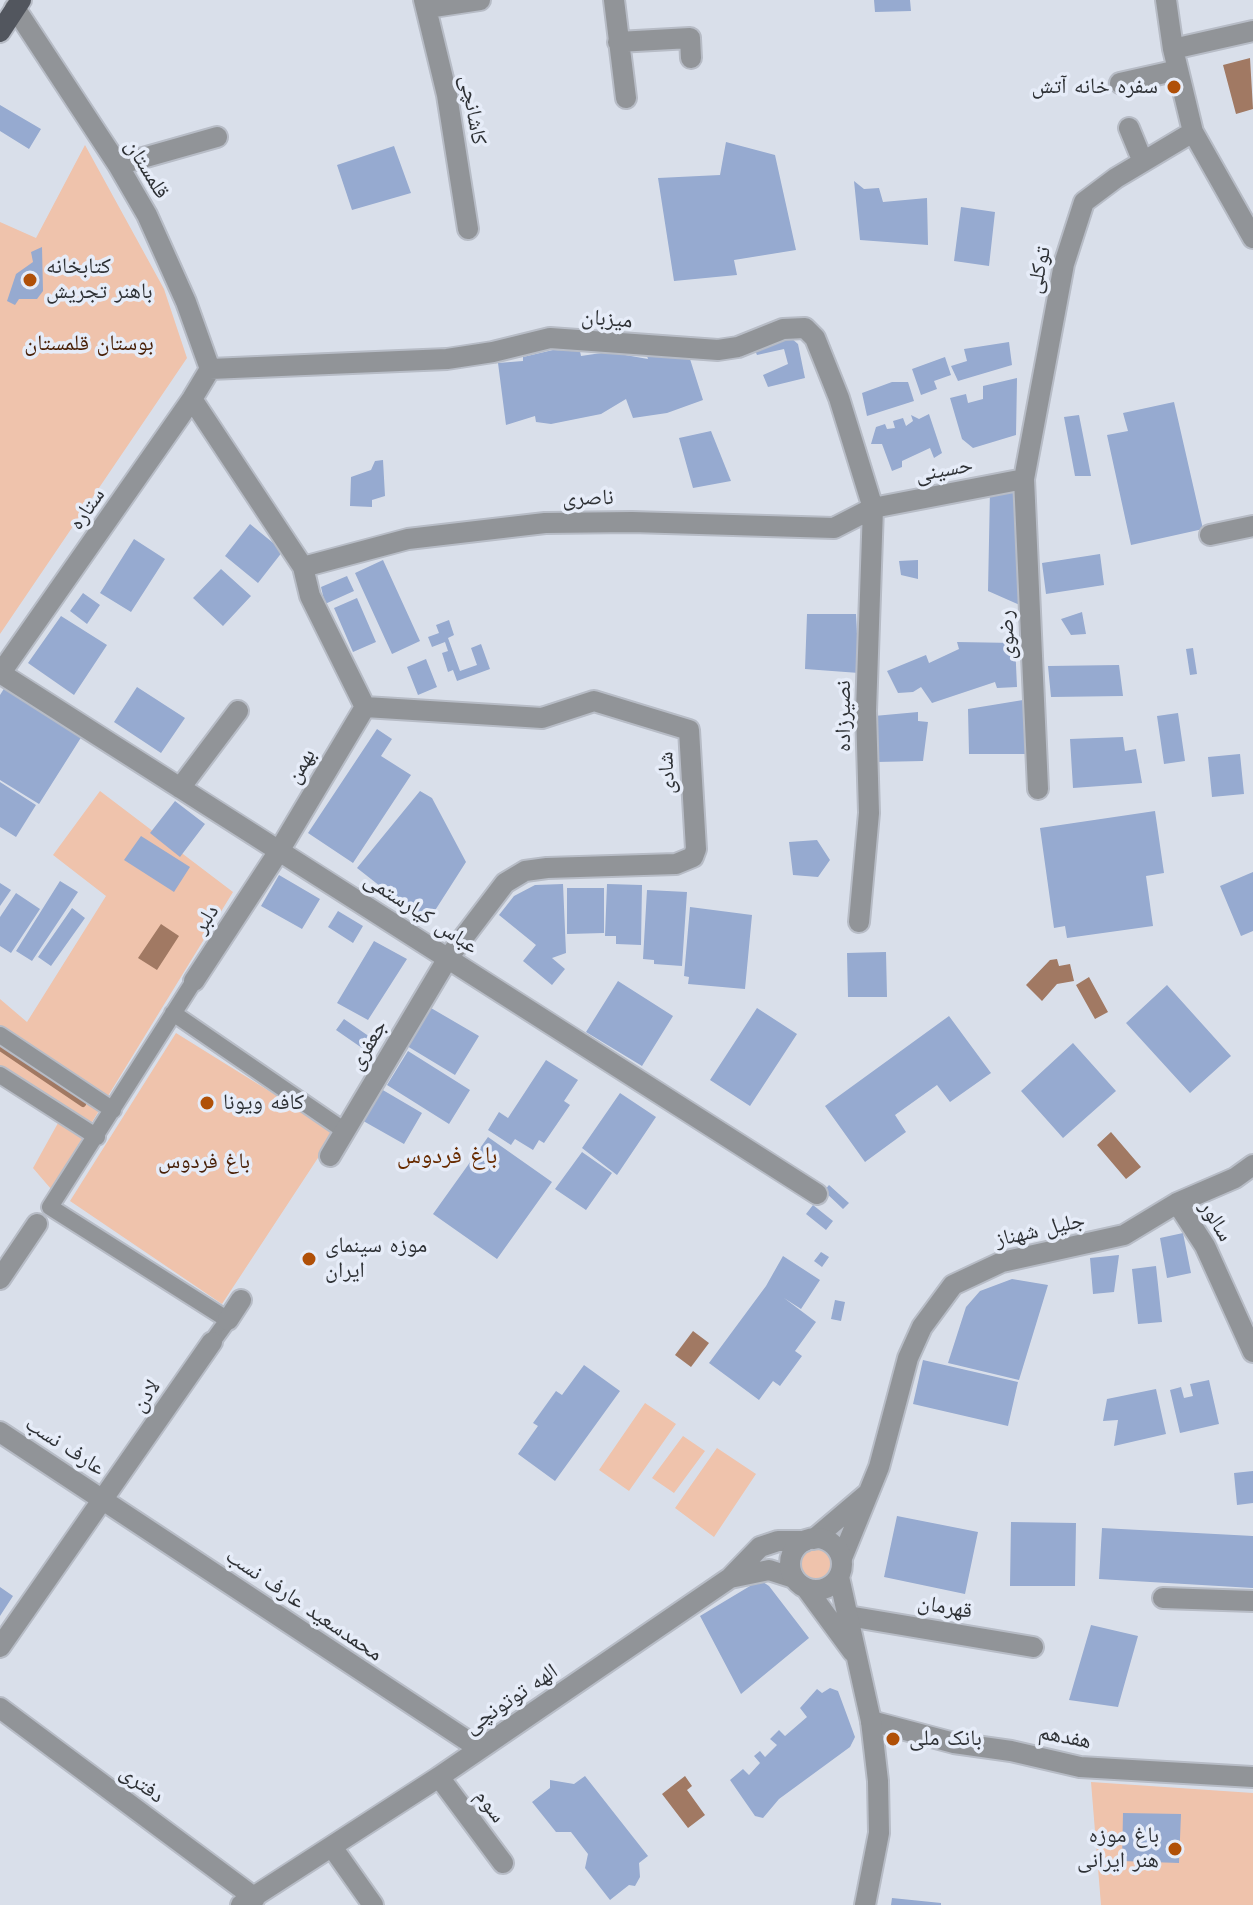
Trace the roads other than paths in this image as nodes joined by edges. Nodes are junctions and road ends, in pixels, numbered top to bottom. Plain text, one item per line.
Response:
1 (480, 0) edge
2 (614, 0) edge
3 (1166, 0) edge
4 (18, 4) edge
5 (426, 4) edge
6 (1253, 31) edge
7 (0, 32) edge
8 (618, 42) junction
9 (1173, 49) junction
10 (691, 58) dead end
11 (1178, 70) junction
12 (1120, 83) dead end
13 (626, 98) dead end
14 (1129, 128) dead end
15 (1193, 132) junction
16 (217, 137) dead end
17 (1143, 162) junction
18 (118, 165) junction
19 (468, 229) dead end
20 (1253, 238) edge
21 (210, 369) junction
22 (192, 399) junction
23 (1024, 479) junction
24 (873, 508) junction
25 (1253, 526) edge
26 (1210, 535) dead end
27 (303, 567) junction
28 (0, 673) edge
29 (365, 707) junction
30 (238, 711) dead end
31 (180, 788) junction
32 (1038, 789) dead end
33 (279, 851) junction
34 (859, 922) dead end
35 (448, 958) junction
36 (194, 981) joint
37 (173, 1013) junction
38 (0, 1035) edge
39 (0, 1075) edge
40 (113, 1110) junction
41 (345, 1131) junction
42 (97, 1137) junction
43 (330, 1156) dead end
44 (1253, 1165) edge
45 (817, 1194) dead end
46 (1177, 1203) junction
47 (43, 1216) junction
48 (0, 1279) edge
49 (241, 1300) dead end
50 (228, 1320) junction
51 (212, 1342) joint
52 (1253, 1352) edge
53 (0, 1432) edge
54 (870, 1492) junction
55 (103, 1500) junction
56 (810, 1540) junction
57 (840, 1567) junction
58 (730, 1578) junction
59 (800, 1583) junction
60 (1163, 1598) dead end
61 (1253, 1601) edge
62 (848, 1616) junction
63 (0, 1647) edge
64 (1033, 1647) dead end
65 (858, 1659) junction
66 (0, 1708) edge
67 (871, 1721) junction
68 (480, 1749) junction
69 (439, 1777) junction
70 (1253, 1777) edge
71 (332, 1847) junction
72 (503, 1863) dead end
73 (248, 1902) edge
74 (373, 1905) edge
75 (865, 1905) edge

1 - 5 street
2 - 8 street
3 - 9 street
4 - 7 main road
4 - 18 street, قلمستان
5 - 19 street, کاشانچی
6 - 9 street
8 - 10 street
8 - 13 street
9 - 11 street
11 - 12 street
11 - 15 street
14 - 17 street
15 - 17 street, توکلی
15 - 20 street
16 - 18 street
17 - 23 street, توکلی
18 - 21 street, قلمستان
21 - 22 street, ستاره
21 - 24 street, میزبان
22 - 27 street
22 - 28 street, ستاره
23 - 24 street, حسینی
23 - 32 street, رضوى
24 - 27 street, ناصری
24 - 34 street, نصیرزاده
25 - 26 street
27 - 29 street
28 - 31 street, عباس کیارستمی
29 - 33 street, بهمن
29 - 35 street, شادی
30 - 31 street
31 - 33 street, عباس کیارستمی
33 - 35 street, عباس کیارستمی
33 - 36 street, دلبر
35 - 41 street, جعفری
35 - 45 street, عباس کیارستمی
36 - 37 street, دلبر
37 - 40 street, دلبر
37 - 41 street
38 - 40 street
39 - 42 street
40 - 42 street, دلبر
41 - 43 street, جعفری
42 - 47 street, دلبر
44 - 46 street, جلیل شهناز
46 - 52 street, سالور
46 - 54 street, جلیل شهناز
47 - 48 street
47 - 50 street
49 - 50 street
50 - 51 street, لادن
51 - 55 street, لادن
53 - 55 street, عارف نسب
54 - 56 street
54 - 57 street, جلیل شهناز
55 - 63 street, لادن
55 - 68 street, محمدسعید عارف نسب
56 - 57 street
56 - 58 street, الهه توتونچی
56 - 59 street
57 - 59 street
57 - 62 street
58 - 59 street
58 - 68 street, الهه توتونچی
59 - 65 street
60 - 61 street
62 - 64 street, قهرمان
62 - 65 street
65 - 67 street
66 - 73 street, دفتری
67 - 70 street, هفدهم
67 - 75 street
68 - 69 street, الهه توتونچی
69 - 71 street, الهه توتونچی
69 - 72 street, سوم
71 - 73 street, الهه توتونچی
71 - 74 street

